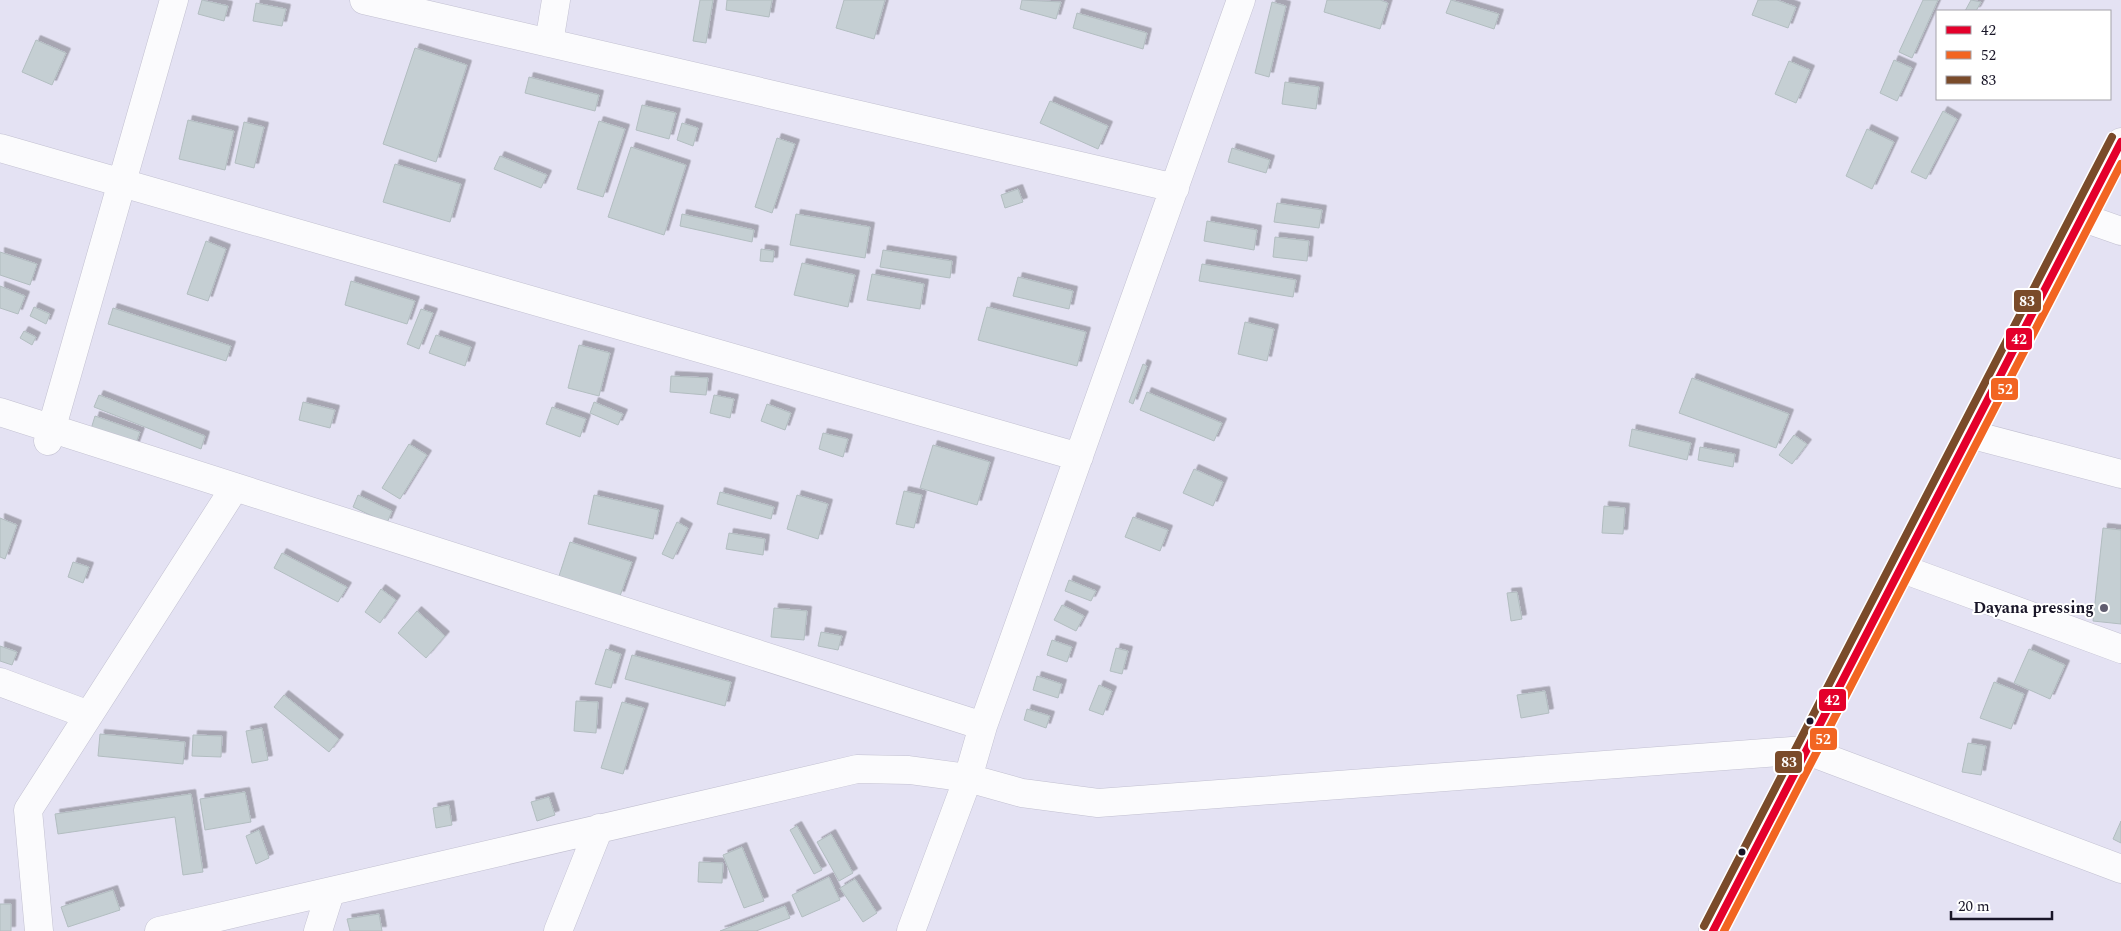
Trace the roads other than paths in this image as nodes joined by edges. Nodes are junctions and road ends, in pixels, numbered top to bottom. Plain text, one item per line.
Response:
1 (174, 0) edge
2 (364, 0) edge
3 (556, 0) edge
4 (1241, 0) edge
5 (549, 43) junction
6 (2121, 142) edge
7 (0, 148) edge
8 (122, 183) junction
9 (1175, 188) junction
10 (2081, 218) junction
11 (2121, 231) edge
12 (0, 412) edge
13 (1969, 434) junction
14 (50, 435) junction
15 (1079, 457) junction
16 (2121, 474) edge
17 (235, 487) junction
18 (1900, 568) junction
19 (2121, 649) edge
20 (0, 682) edge
21 (89, 715) junction
22 (983, 726) junction
23 (1806, 750) junction
24 (968, 778) junction
25 (599, 828) junction
26 (2121, 869) edge
27 (330, 892) junction
28 (39, 931) edge
29 (159, 931) edge
30 (318, 931) edge
31 (558, 931) edge
32 (911, 931) edge
33 (1713, 931) edge

1 - 8 main road
2 - 5 main road
3 - 5 main road
4 - 9 main road
5 - 9 main road
6 - 10 main road
7 - 8 main road
8 - 14 main road
8 - 15 main road
9 - 15 main road
10 - 11 main road
10 - 13 main road
12 - 14 main road
13 - 16 main road
13 - 18 main road
14 - 17 main road
15 - 22 main road
17 - 21 main road
17 - 22 main road
18 - 19 main road
18 - 23 main road
20 - 21 main road
21 - 28 main road
22 - 24 main road
23 - 24 main road
23 - 26 main road
23 - 33 main road
24 - 25 main road
24 - 32 main road
25 - 27 main road
25 - 31 main road
27 - 29 main road
27 - 30 main road

